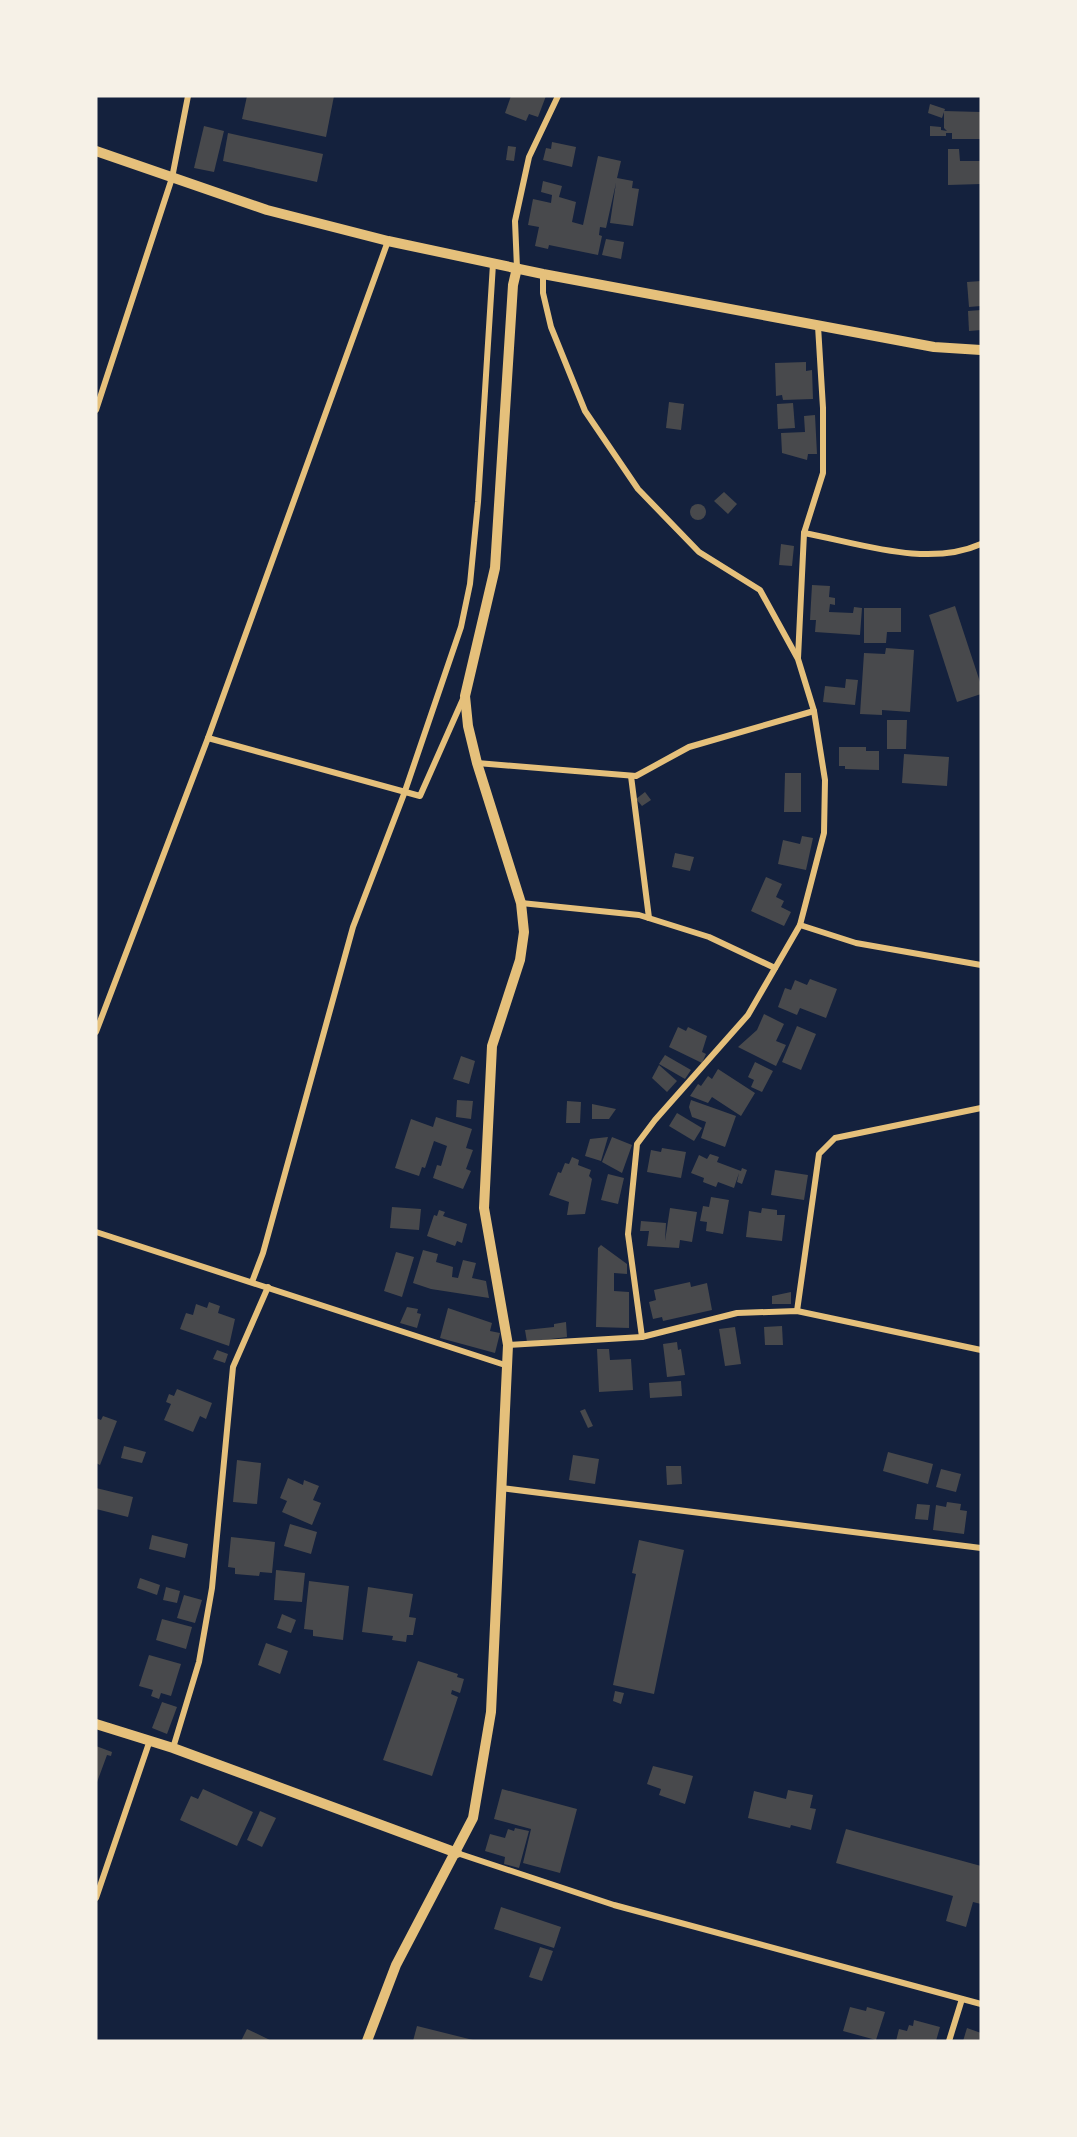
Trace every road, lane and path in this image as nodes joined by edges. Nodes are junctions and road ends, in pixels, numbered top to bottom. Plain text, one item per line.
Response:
1 (188, 96) edge
2 (558, 96) edge
3 (96, 151) edge
4 (172, 178) junction
5 (388, 241) junction
6 (493, 264) junction
7 (517, 268) junction
8 (543, 274) junction
9 (818, 326) junction
10 (981, 350) edge
11 (96, 410) edge
12 (804, 533) junction
13 (981, 544) edge
14 (798, 659) junction
15 (465, 696) junction
16 (814, 711) junction
17 (208, 738) junction
18 (477, 763) junction
19 (631, 776) junction
20 (404, 794) junction
21 (521, 903) junction
22 (649, 918) junction
23 (800, 925) junction
24 (981, 965) edge
25 (776, 968) junction
26 (96, 1032) edge
27 (981, 1108) edge
28 (96, 1232) edge
29 (252, 1282) junction
30 (268, 1287) junction
31 (797, 1311) junction
32 (642, 1337) junction
33 (508, 1345) junction
34 (981, 1350) edge
35 (506, 1365) junction
36 (500, 1488) junction
37 (981, 1548) edge
38 (96, 1724) edge
39 (150, 1740) junction
40 (173, 1748) junction
41 (457, 1854) junction
42 (96, 1898) edge
43 (962, 1999) junction
44 (981, 2004) edge
45 (367, 2041) edge
46 (949, 2041) edge

1 - 4 street
2 - 7 street
3 - 4 street
4 - 5 street
4 - 11 street
5 - 6 street
5 - 17 street
6 - 7 street
6 - 20 street
7 - 8 street
7 - 15 street
8 - 9 street
8 - 14 street
9 - 10 street
9 - 12 street
12 - 13 street
12 - 14 street
14 - 16 street
15 - 18 street
15 - 20 street
16 - 19 street
16 - 23 street
17 - 20 street
17 - 26 street
18 - 19 street
18 - 21 street
19 - 22 street
20 - 29 street
21 - 22 street
21 - 33 street
22 - 25 street
23 - 24 street
23 - 25 street
25 - 32 street
27 - 31 street
28 - 29 street
29 - 30 street
30 - 35 street
30 - 40 street
31 - 32 street
31 - 34 street
32 - 33 street
33 - 35 street
35 - 36 street
36 - 37 street
36 - 41 street
38 - 39 street
39 - 40 street
39 - 42 street
40 - 41 street
41 - 43 street
41 - 45 street
43 - 44 street
43 - 46 street

